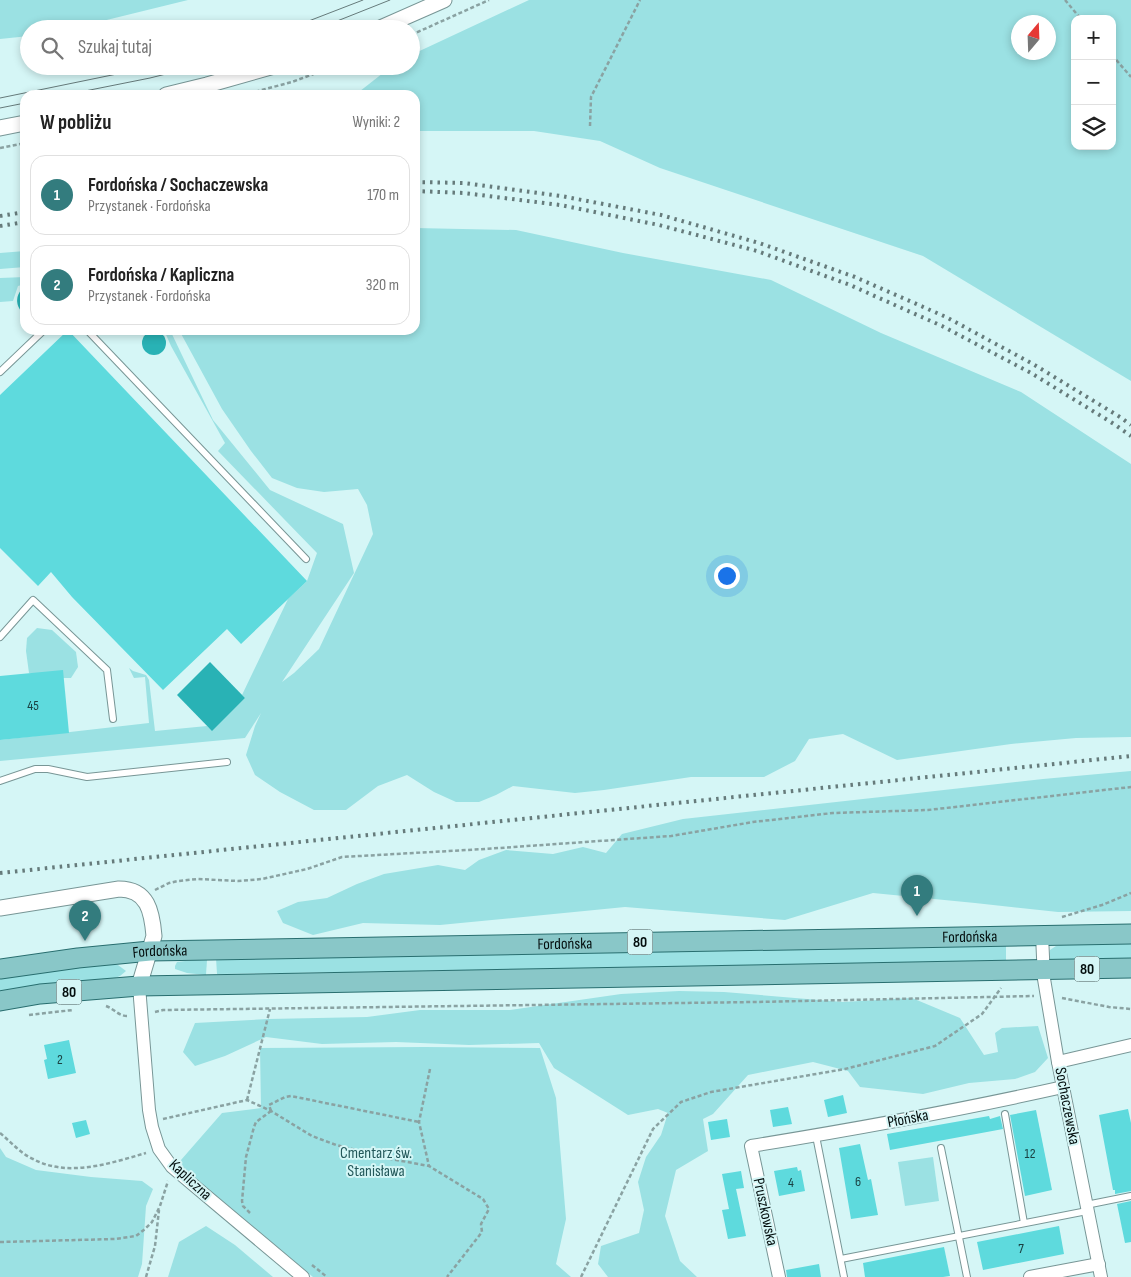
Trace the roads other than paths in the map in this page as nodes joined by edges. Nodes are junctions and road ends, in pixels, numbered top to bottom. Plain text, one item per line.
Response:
1 (444, 0) edge
2 (398, 20) edge
3 (242, 75) edge
4 (186, 90) edge
5 (20, 124) edge
6 (0, 128) edge
7 (39, 335) edge
8 (92, 335) edge
9 (0, 372) edge
10 (306, 559) dead end
11 (0, 637) edge
12 (112, 719) dead end
13 (227, 762) dead end
14 (0, 781) edge
15 (0, 908) edge
16 (1131, 934) edge
17 (1042, 935) junction
18 (150, 952) junction
19 (1131, 968) edge
20 (0, 969) edge
21 (1044, 970) junction
22 (139, 986) junction
23 (0, 1001) edge
24 (1131, 1045) edge
25 (1058, 1062) junction
26 (1064, 1087) junction
27 (1005, 1114) dead end
28 (816, 1136) junction
29 (751, 1146) joint
30 (941, 1148) dead end
31 (1131, 1196) edge
32 (1087, 1208) junction
33 (1024, 1223) junction
34 (959, 1236) junction
35 (840, 1259) junction
36 (1100, 1271) edge
37 (303, 1277) edge
38 (779, 1277) edge
39 (844, 1277) edge
40 (967, 1277) edge
41 (1030, 1277) edge

1 - 2 street
3 - 4 street
5 - 6 street
7 - 9 lane
8 - 10 lane
11 - 12 lane
13 - 14 lane
15 - 18 street
16 - 17 main road, Fordońska / 80
17 - 18 main road, Fordońska / 80
17 - 21 street, Sochaczewska
18 - 20 main road, Fordońska / 80
18 - 22 street
19 - 21 main road, Fordońska / 80
21 - 22 main road, Fordońska / 80
21 - 25 street, Sochaczewska
22 - 23 main road, Fordońska / 80
22 - 37 street, Kapliczna
24 - 25 street
25 - 26 street, Sochaczewska
26 - 28 street, Płońska
26 - 32 street, Sochaczewska
27 - 33 lane
28 - 29 street, Płońska
28 - 35 lane
29 - 38 street, Pruszkowska
30 - 34 lane
31 - 32 lane
32 - 33 lane
32 - 36 street, Sochaczewska
33 - 34 lane
34 - 35 lane
34 - 40 lane
35 - 39 lane
36 - 41 street

